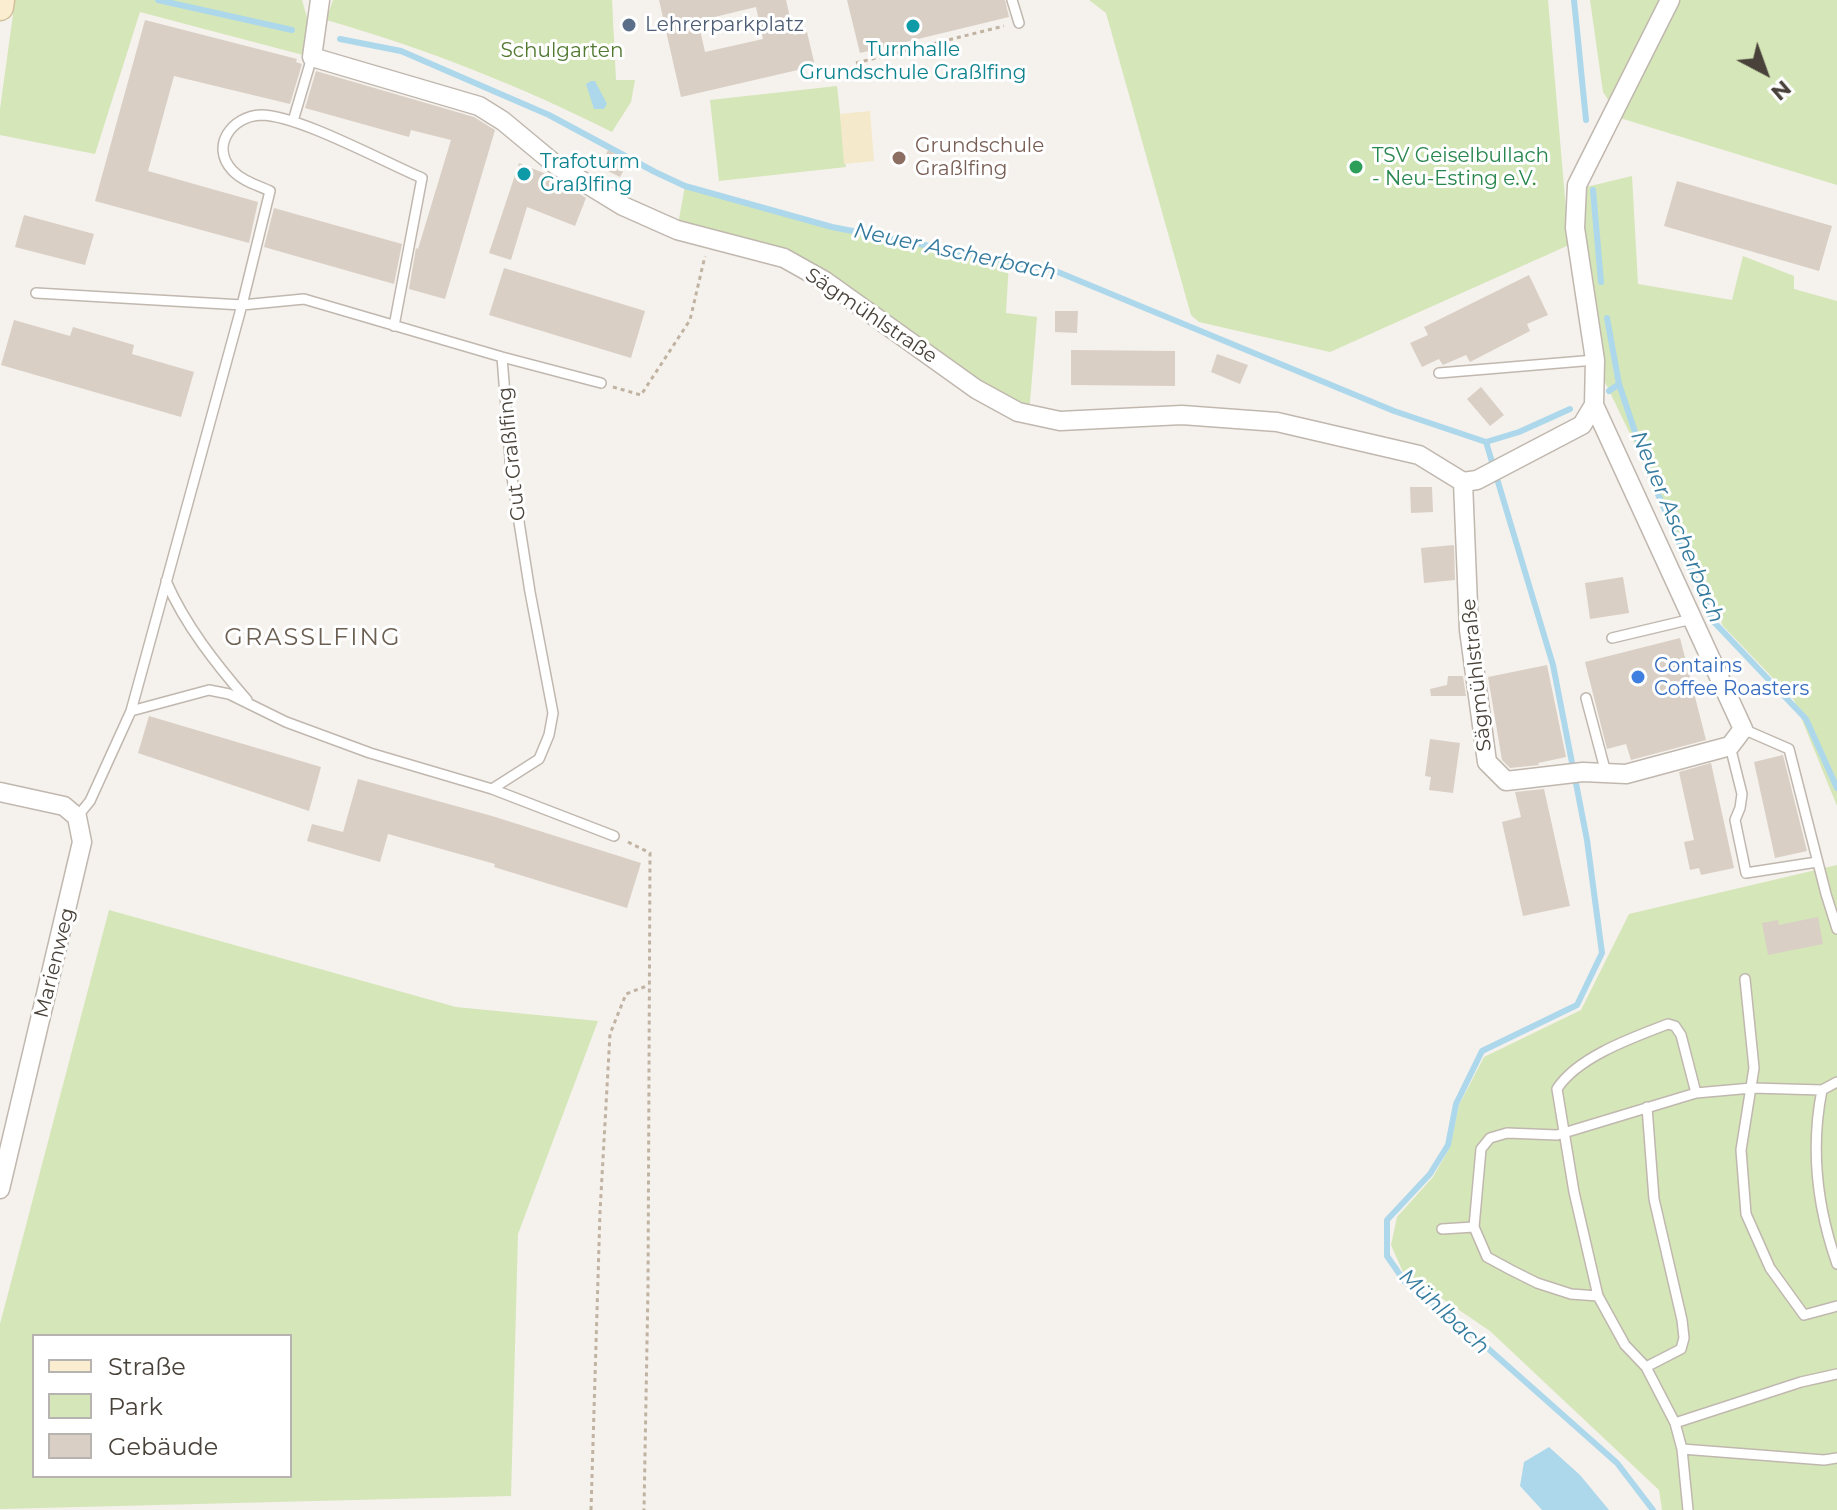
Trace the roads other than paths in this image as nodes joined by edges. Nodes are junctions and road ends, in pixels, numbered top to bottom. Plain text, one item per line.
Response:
1 (1, 0) edge
2 (320, 0) edge
3 (1012, 0) edge
4 (1670, 0) edge
5 (0, 7) edge
6 (1019, 23) road end
7 (313, 52) junction
8 (293, 121) junction
9 (36, 293) dead end
10 (242, 305) junction
11 (394, 326) junction
12 (502, 357) junction
13 (1595, 360) junction
14 (1439, 373) dead end
15 (601, 383) road end
16 (1594, 405) junction
17 (1470, 481) junction
18 (166, 580) junction
19 (1692, 619) junction
20 (1612, 638) dead end
21 (1586, 698) dead end
22 (249, 703) junction
23 (131, 711) junction
24 (1743, 729) junction
25 (1730, 746) junction
26 (1606, 773) junction
27 (492, 789) junction
28 (0, 792) edge
29 (77, 817) junction
30 (614, 836) road end
31 (1817, 862) junction
32 (1837, 929) edge
33 (1745, 979) dead end
34 (1837, 1082) edge
35 (1752, 1088) junction
36 (1822, 1090) junction
37 (1696, 1093) junction
38 (1647, 1107) junction
39 (1565, 1133) junction
40 (0, 1189) edge
41 (1474, 1227) junction
42 (1442, 1229) dead end
43 (1837, 1264) edge
44 (1598, 1296) junction
45 (1837, 1306) edge
46 (1646, 1367) junction
47 (1837, 1374) edge
48 (1675, 1423) junction
49 (1682, 1449) junction
50 (1837, 1458) edge
51 (1688, 1510) edge

1 - 5 street
2 - 7 street
3 - 6 lane
4 - 13 street
7 - 8 lane
7 - 17 street, Sägmühlstraße
8 - 10 lane
8 - 11 lane
9 - 10 lane
10 - 11 lane
10 - 18 lane
11 - 12 lane
12 - 15 lane
12 - 27 lane, Gut Graßlfing
13 - 14 lane
13 - 16 street
16 - 17 street
16 - 19 street
17 - 26 street, Sägmühlstraße
18 - 22 lane
18 - 23 lane
19 - 20 lane
19 - 24 street
21 - 26 lane
22 - 23 lane
22 - 27 lane
23 - 29 lane
24 - 25 street
24 - 31 lane
25 - 26 street, Sägmühlstraße
25 - 31 lane
27 - 30 lane
28 - 29 street
29 - 40 street, Marienweg
31 - 32 lane
33 - 35 lane
34 - 36 lane
35 - 36 lane
35 - 37 lane
35 - 45 lane
36 - 43 lane
37 - 38 lane
37 - 39 lane
38 - 39 lane
38 - 46 lane
39 - 41 lane
39 - 44 lane
41 - 42 lane
41 - 44 lane
44 - 46 lane
46 - 48 lane
47 - 48 lane
48 - 49 lane
49 - 50 lane
49 - 51 lane

